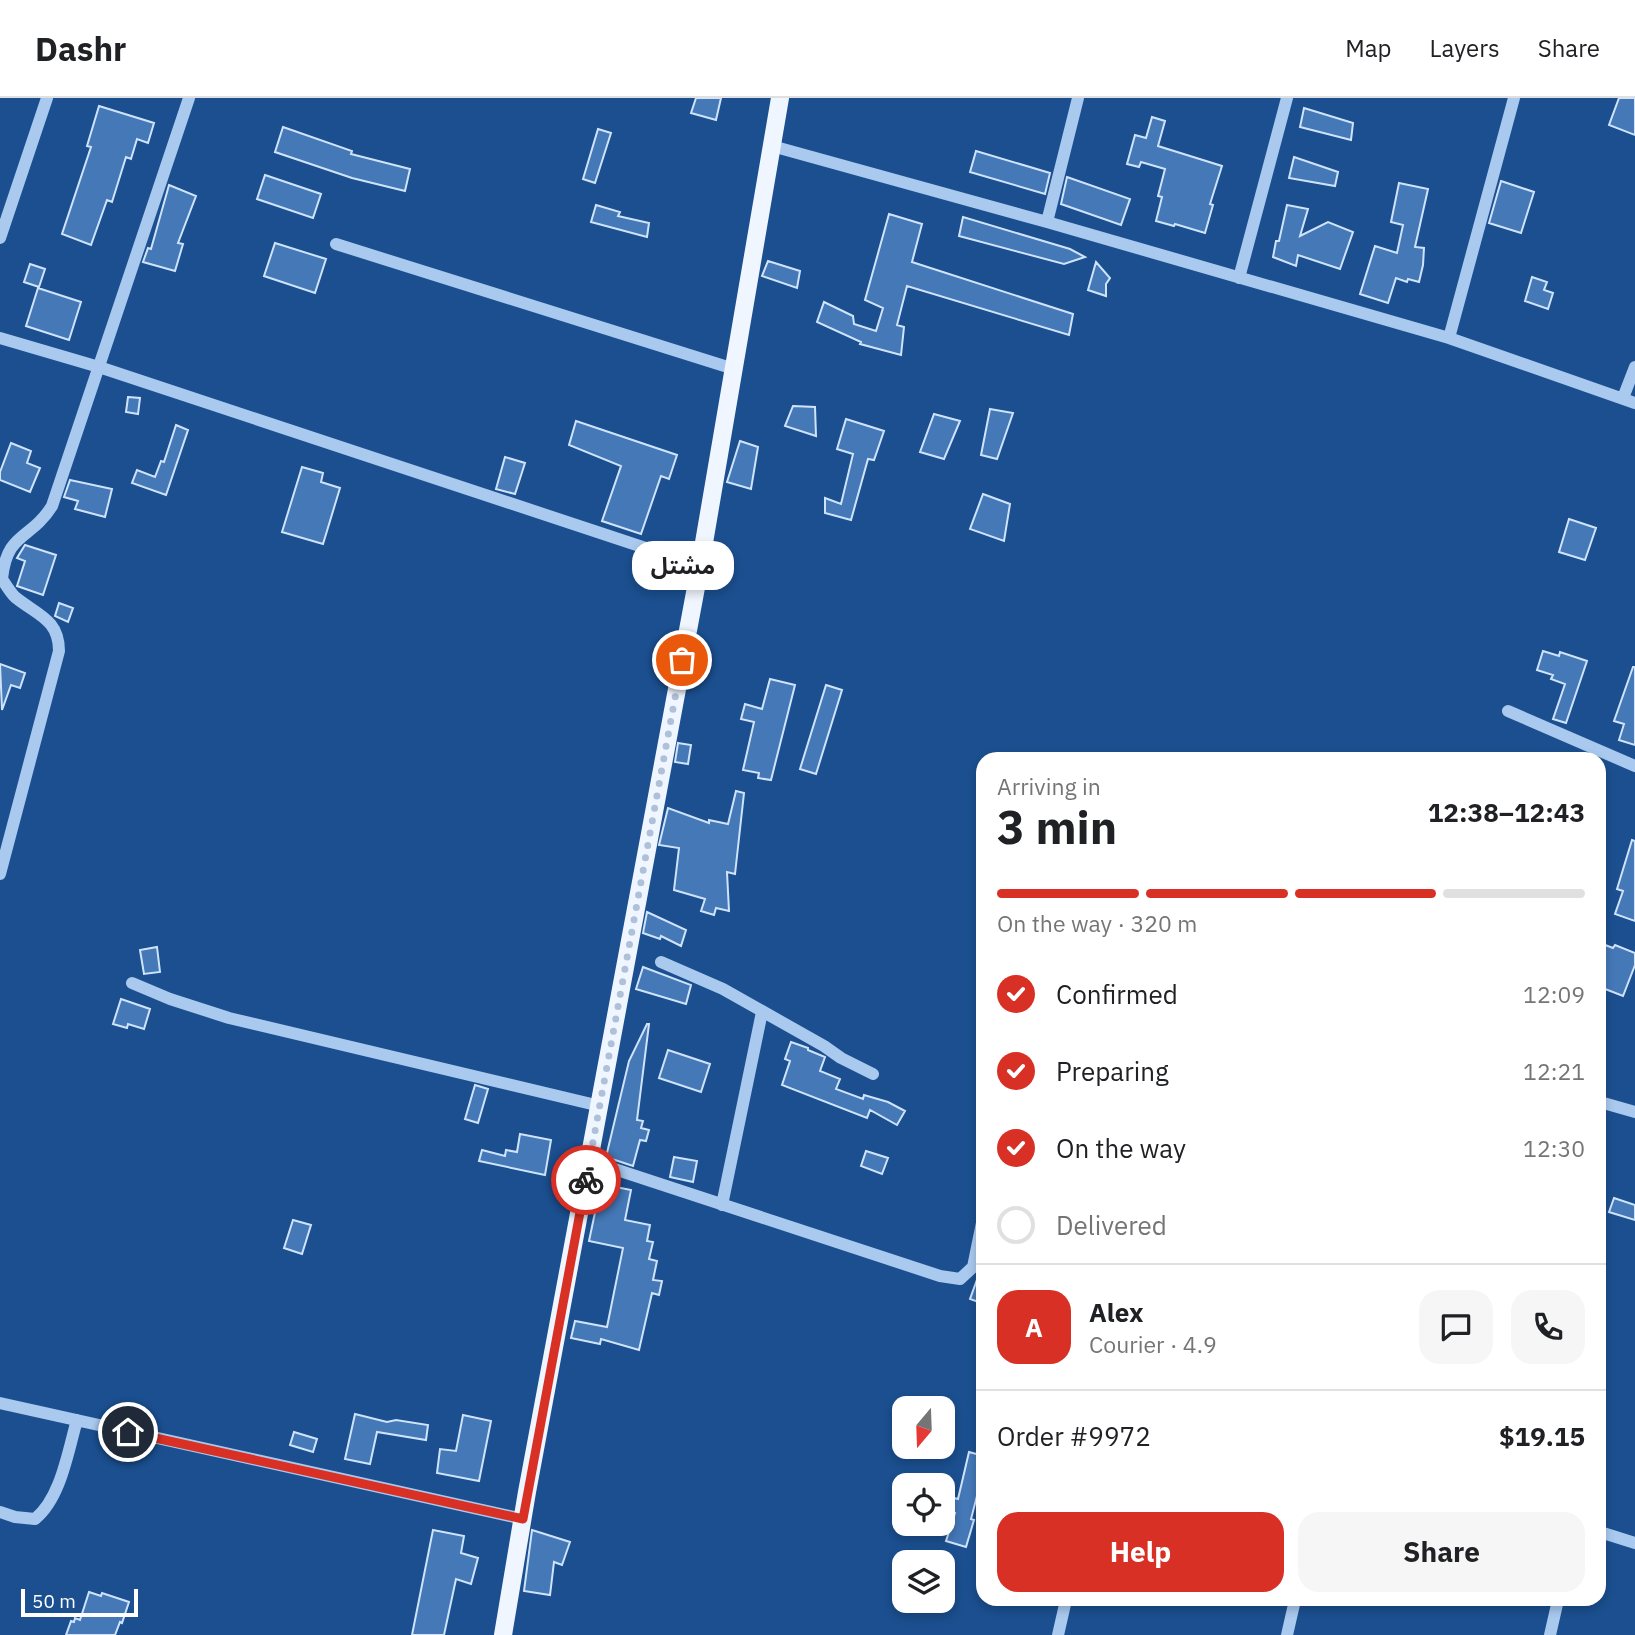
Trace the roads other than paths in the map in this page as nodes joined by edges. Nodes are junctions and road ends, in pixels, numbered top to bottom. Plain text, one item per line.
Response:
1 (47, 98) edge
2 (189, 98) edge
3 (780, 98) edge
4 (1078, 98) edge
5 (1287, 98) edge
6 (1514, 98) edge
7 (772, 146) junction
8 (1047, 222) junction
9 (0, 238) edge
10 (336, 244) dead end
11 (1239, 278) junction
12 (0, 338) edge
13 (1449, 338) junction
14 (1635, 367) edge
15 (99, 368) junction
16 (734, 369) junction
17 (1629, 401) edge
18 (700, 566) junction
19 (1508, 711) dead end
20 (1591, 752) edge
21 (1606, 757) edge
22 (1635, 766) edge
23 (0, 874) edge
24 (661, 962) dead end
25 (132, 983) dead end
26 (762, 1012) junction
27 (873, 1074) dead end
28 (1606, 1104) edge
29 (600, 1106) junction
30 (1635, 1112) edge
31 (590, 1161) junction
32 (722, 1205) junction
33 (976, 1249) edge
34 (0, 1403) edge
35 (77, 1420) junction
36 (0, 1512) edge
37 (523, 1519) junction
38 (1606, 1534) edge
39 (1635, 1542) edge
40 (1065, 1606) edge
41 (1293, 1606) edge
42 (1557, 1606) edge
43 (503, 1635) edge
44 (1058, 1635) edge
45 (1287, 1635) edge
46 (1550, 1635) edge

1 - 9 street
2 - 15 street
3 - 7 main road
4 - 8 street
5 - 11 street
6 - 13 street
7 - 8 street
7 - 16 main road
8 - 11 street
10 - 16 street
11 - 13 street
12 - 15 street
13 - 17 street
14 - 17 street
15 - 18 street
15 - 23 street
16 - 18 main road
18 - 29 main road
19 - 20 street
21 - 22 street
24 - 26 street
25 - 29 street
26 - 27 street
26 - 32 street
28 - 30 street
29 - 31 main road
31 - 32 street
31 - 37 main road
32 - 33 street
34 - 35 street
35 - 36 street
35 - 37 street
37 - 43 main road
38 - 39 street
40 - 44 street
41 - 45 street
42 - 46 street

